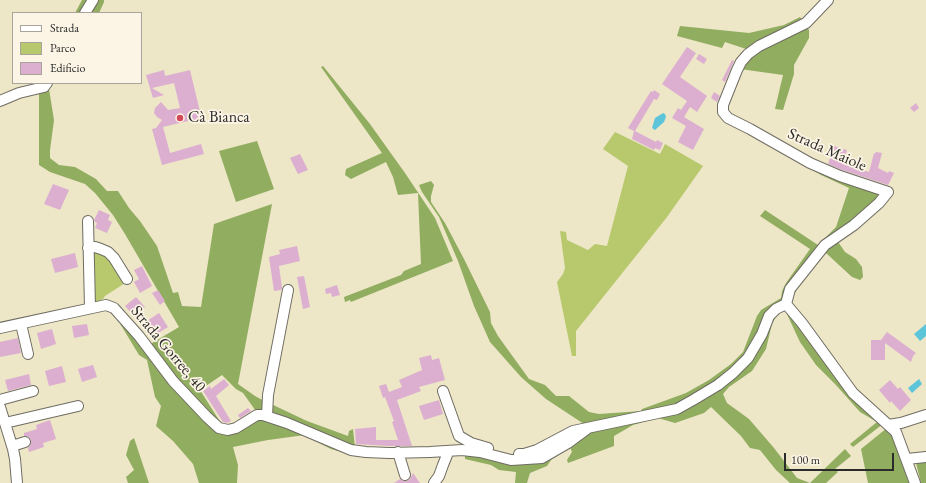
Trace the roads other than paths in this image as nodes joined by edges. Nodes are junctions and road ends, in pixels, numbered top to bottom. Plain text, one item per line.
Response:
1 (92, 0) edge
2 (828, 0) edge
3 (86, 12) edge
4 (46, 84) edge
5 (0, 100) edge
6 (88, 221) dead end
7 (88, 248) junction
8 (127, 278) dead end
9 (288, 290) dead end
10 (786, 304) junction
11 (90, 308) junction
12 (21, 324) junction
13 (0, 328) edge
14 (28, 354) dead end
15 (33, 391) dead end
16 (443, 391) dead end
17 (0, 400) edge
18 (78, 406) dead end
19 (0, 408) edge
20 (926, 415) edge
21 (262, 416) junction
22 (5, 423) junction
23 (888, 425) junction
24 (587, 429) junction
25 (25, 442) dead end
26 (12, 446) junction
27 (446, 451) junction
28 (398, 452) junction
29 (926, 456) edge
30 (907, 459) junction
31 (405, 475) dead end
32 (17, 483) edge
33 (434, 483) edge
34 (915, 483) edge

1 - 3 street
2 - 10 street, Strada Maiole
4 - 5 street
6 - 7 street
7 - 8 street
7 - 11 street
9 - 21 street
10 - 23 street
10 - 24 street
11 - 12 street, Strada Gorree, 40
11 - 21 street, Strada Gorree, 40
12 - 13 street, Strada Gorree, 40
12 - 14 street
15 - 17 street
16 - 24 street
18 - 22 street
19 - 22 street
20 - 23 street
21 - 28 street
22 - 26 street
23 - 30 street
24 - 27 street
25 - 26 street
26 - 32 street
27 - 28 street
27 - 33 street
28 - 31 street
29 - 30 street
30 - 34 street

